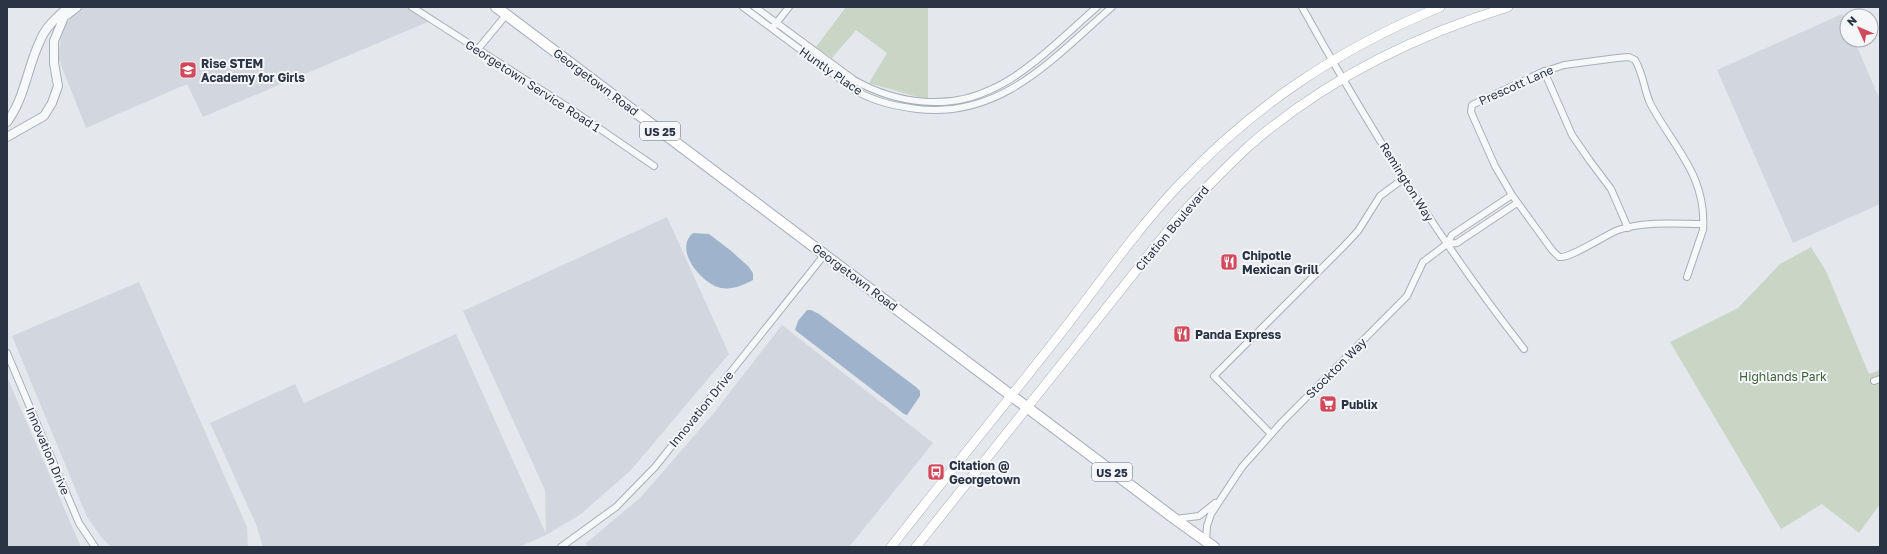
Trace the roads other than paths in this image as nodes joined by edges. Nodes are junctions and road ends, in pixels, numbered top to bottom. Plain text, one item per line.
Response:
1 (69, 7) edge
2 (77, 7) edge
3 (412, 7) edge
4 (496, 7) edge
5 (743, 7) edge
6 (755, 7) edge
7 (789, 7) edge
8 (1097, 7) edge
9 (1112, 7) edge
10 (1302, 7) edge
11 (1440, 7) edge
12 (1508, 7) edge
13 (506, 15) junction
14 (777, 23) junction
15 (772, 29) junction
16 (478, 49) junction
17 (1332, 60) junction
18 (1544, 71) junction
19 (1344, 78) junction
20 (7, 122) edge
21 (7, 137) edge
22 (654, 166) dead end
23 (1403, 179) junction
24 (1512, 195) junction
25 (1517, 203) junction
26 (1703, 224) junction
27 (1628, 228) junction
28 (1447, 244) junction
29 (825, 254) junction
30 (1687, 277) dead end
31 (1524, 349) dead end
32 (7, 353) edge
33 (1010, 395) junction
34 (1026, 408) junction
35 (1271, 434) junction
36 (1224, 493) junction
37 (1175, 519) junction
38 (1210, 544) edge
39 (569, 545) edge
40 (95, 547) edge
41 (561, 547) edge
42 (890, 547) edge
43 (916, 547) edge

1 - 20 street
2 - 21 street
3 - 16 street, Georgetown Service Road 1
4 - 13 main road, Georgetown Road / US 25
5 - 15 street, Huntly Place
6 - 14 street, Huntly Place
7 - 14 street
8 - 14 street, Huntly Place
9 - 15 street, Huntly Place
10 - 17 street, Remington Way
11 - 17 main road, Citation Boulevard
12 - 19 main road, Citation Boulevard
13 - 16 street
13 - 29 main road, Georgetown Road / US 25
14 - 15 street
16 - 22 street, Georgetown Service Road 1
17 - 19 street, Remington Way
17 - 33 main road, Citation Boulevard
18 - 24 street, Prescott Lane
18 - 26 street, Prescott Lane
18 - 27 street
19 - 23 street, Remington Way
19 - 34 main road, Citation Boulevard
23 - 28 street, Remington Way
23 - 35 street
24 - 25 street, Prescott Lane
24 - 28 street, Stockton Way
25 - 27 street, Prescott Lane
25 - 28 street, Stockton Way
26 - 27 street, Prescott Lane
26 - 30 street, Prescott Lane
28 - 31 street, Remington Way
28 - 35 street, Stockton Way
29 - 33 main road, Georgetown Road / US 25
29 - 39 street, Innovation Drive
32 - 40 street, Innovation Drive
33 - 34 main road, Georgetown Road / US 25
33 - 42 main road, Citation Boulevard
34 - 37 main road, Georgetown Road / US 25
34 - 43 main road, Citation Boulevard
35 - 36 street, Stockton Way
36 - 37 street, Stockton Way
36 - 38 street, Stockton Way
37 - 38 main road, Georgetown Road / US 25
39 - 41 street, Innovation Drive

